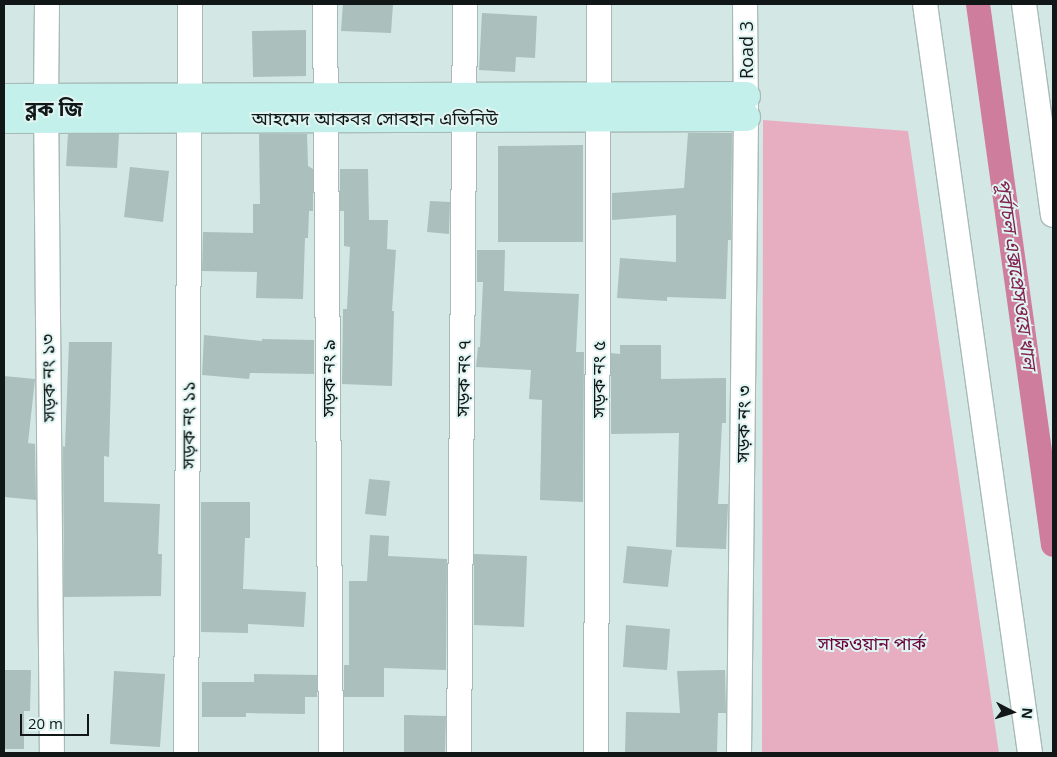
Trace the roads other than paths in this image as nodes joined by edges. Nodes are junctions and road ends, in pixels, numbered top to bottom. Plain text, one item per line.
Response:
1 (47, 4) edge
2 (190, 4) edge
3 (325, 4) edge
4 (465, 4) edge
5 (600, 4) edge
6 (745, 4) edge
7 (925, 4) edge
8 (1024, 4) edge
9 (4, 98) edge
10 (746, 106) junction
11 (465, 107) junction
12 (599, 107) junction
13 (46, 108) junction
14 (190, 108) junction
15 (326, 108) junction
16 (4, 119) edge
17 (1053, 215) edge
18 (52, 753) edge
19 (186, 753) edge
20 (331, 753) edge
21 (460, 753) edge
22 (596, 753) edge
23 (739, 753) edge
24 (1030, 753) edge

1 - 13 street, সড়ক নং ১৩
2 - 14 street, সড়ক নং ১১
3 - 15 street, সড়ক নং ৯
4 - 11 street, সড়ক নং ৭
5 - 12 street, সড়ক নং ৫
6 - 10 street, Road 3
7 - 24 street
8 - 17 street
9 - 13 street, আহমেদ আকবর সোবহান এভিনিউ
10 - 12 street, আহমেদ আকবর সোবহান এভিনিউ
10 - 23 street, সড়ক নং ৩
11 - 12 street, আহমেদ আকবর সোবহান এভিনিউ
11 - 15 street, আহমেদ আকবর সোবহান এভিনিউ
11 - 21 street, সড়ক নং ৭
12 - 22 street, সড়ক নং ৫
13 - 14 street, আহমেদ আকবর সোবহান এভিনিউ
13 - 16 street, আহমেদ আকবর সোবহান এভিনিউ
13 - 18 street, সড়ক নং ১৩
14 - 15 street, আহমেদ আকবর সোবহান এভিনিউ
14 - 19 street, সড়ক নং ১১
15 - 20 street, সড়ক নং ৯

